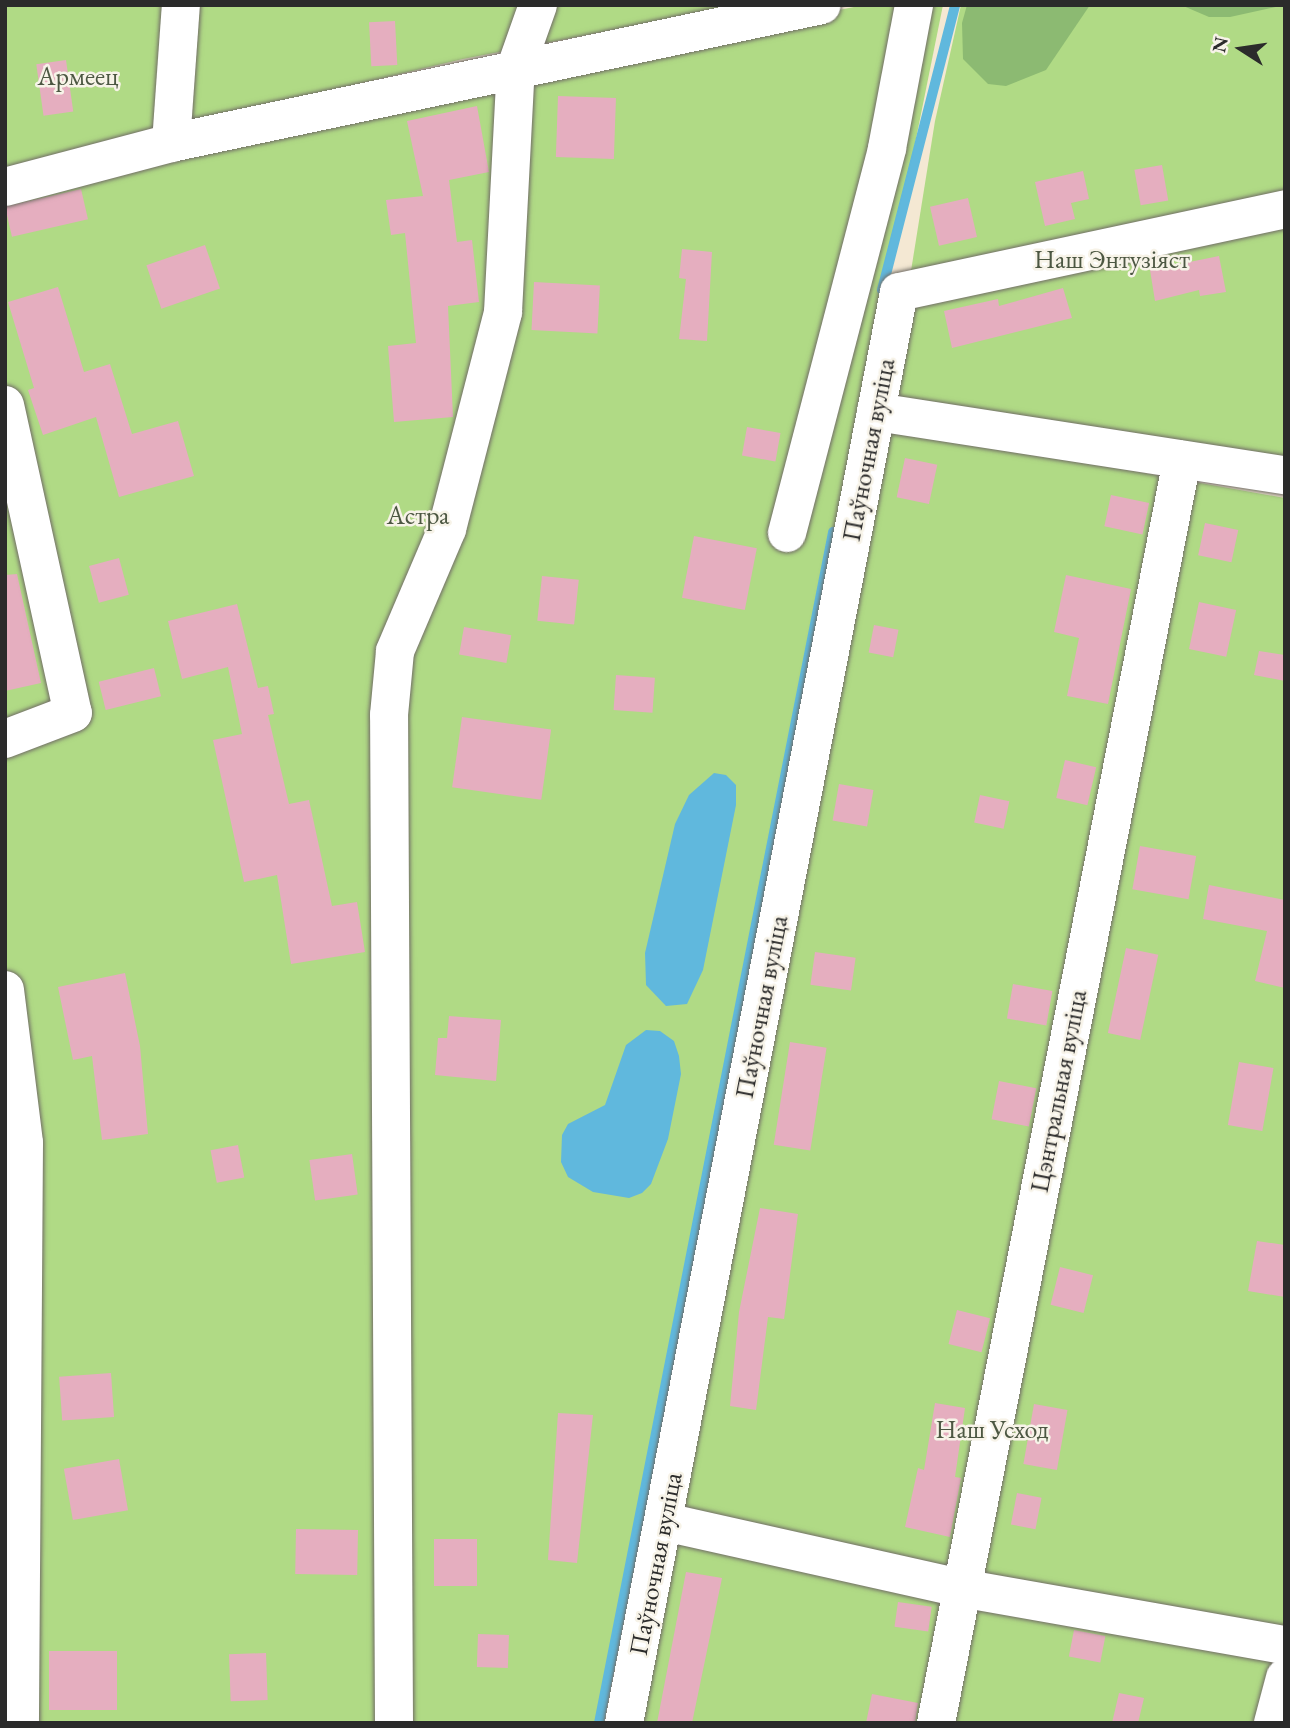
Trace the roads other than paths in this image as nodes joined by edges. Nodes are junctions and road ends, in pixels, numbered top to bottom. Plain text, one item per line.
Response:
1 (181, 5) edge
2 (538, 5) edge
3 (822, 5) edge
4 (914, 5) edge
5 (516, 67) junction
6 (171, 143) junction
7 (5, 187) edge
8 (1285, 209) edge
9 (5, 405) edge
10 (876, 412) junction
11 (1182, 460) junction
12 (1285, 475) edge
13 (787, 533) dead end
14 (5, 739) edge
15 (5, 990) edge
16 (665, 1522) junction
17 (961, 1588) junction
18 (1285, 1645) edge
19 (1285, 1678) edge
20 (20, 1723) edge
21 (394, 1723) edge
22 (624, 1723) edge
23 (936, 1723) edge
24 (1273, 1723) edge

1 - 6 lane
2 - 5 lane
3 - 5 lane
4 - 13 lane
5 - 6 lane
5 - 21 lane
6 - 7 lane
8 - 10 lane, Паўночная вуліца
9 - 14 lane
10 - 11 lane
10 - 16 lane, Паўночная вуліца
11 - 12 lane
11 - 17 lane, Цэнтральная вуліца
15 - 20 lane
16 - 17 lane
16 - 22 lane, Паўночная вуліца
17 - 18 lane
17 - 23 lane, Цэнтральная вуліца
19 - 24 lane

